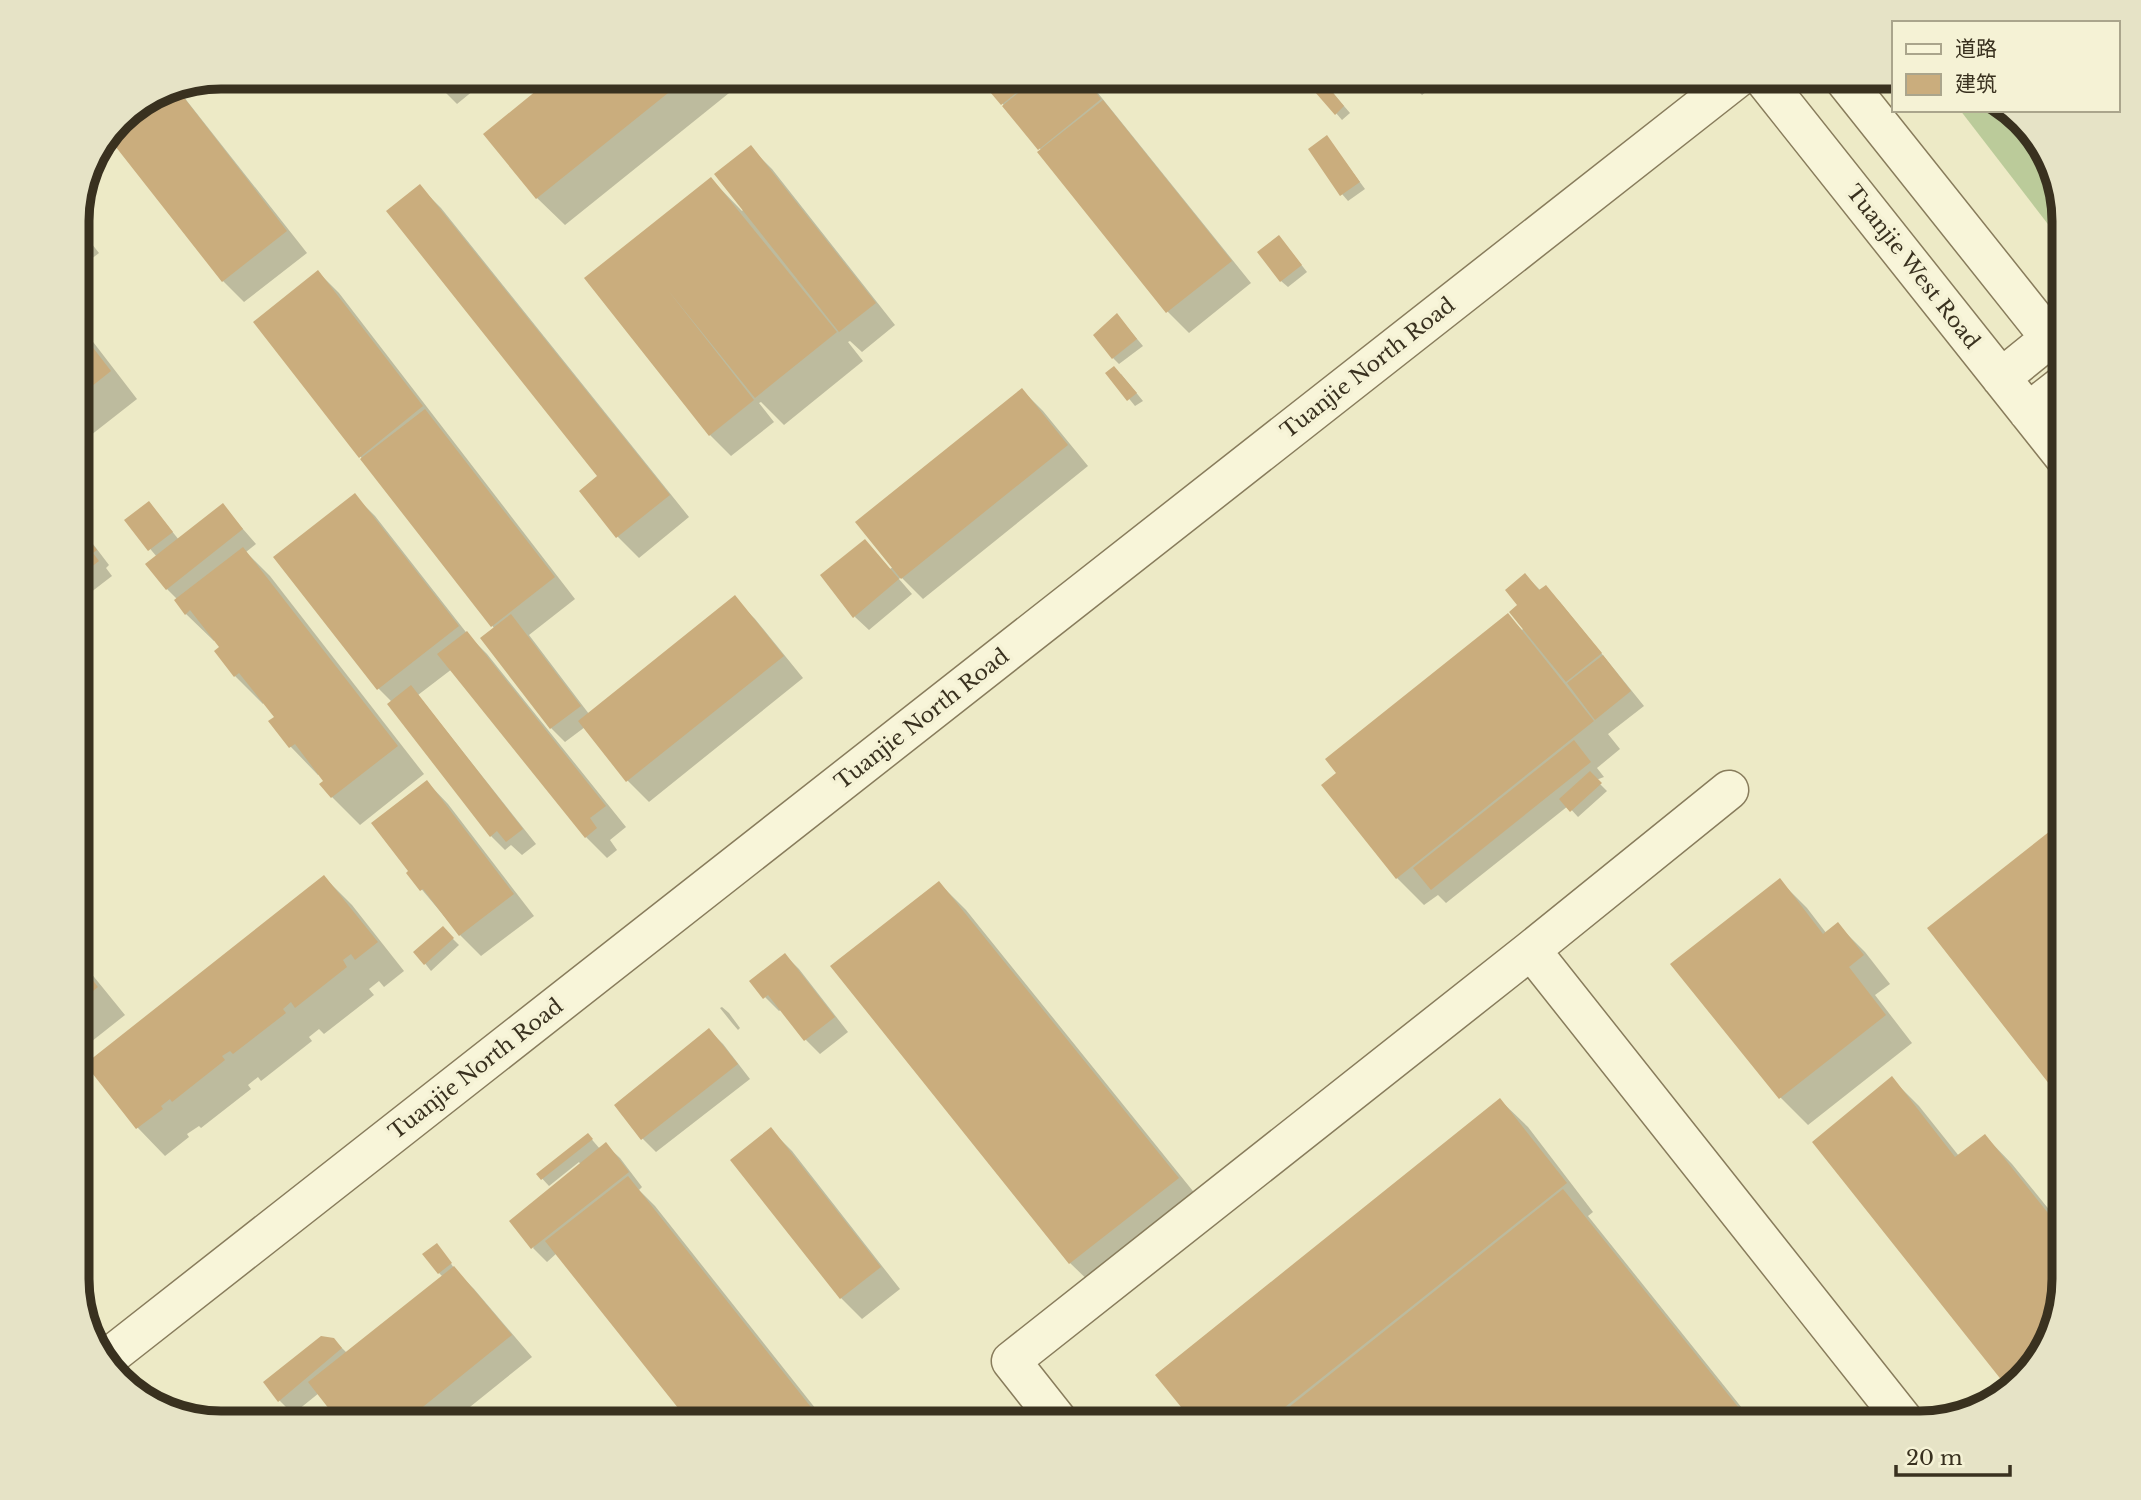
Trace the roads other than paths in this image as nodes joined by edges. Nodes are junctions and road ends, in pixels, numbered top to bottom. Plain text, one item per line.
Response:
1 (1724, 89) edge
2 (1772, 89) edge
3 (1852, 89) edge
4 (2052, 330) edge
5 (2052, 343) edge
6 (2001, 378) junction
7 (2052, 393) edge
8 (2028, 412) junction
9 (2052, 442) edge
10 (1729, 790) dead end
11 (1531, 950) junction
12 (113, 1354) edge
13 (1051, 1411) edge
14 (1896, 1411) edge

1 - 12 street, Tuanjie North Road
2 - 6 street, Tuanjie West Road
3 - 4 street
5 - 6 street
6 - 8 street, Tuanjie West Road
7 - 8 street
8 - 9 street, Tuanjie West Road
10 - 11 street
11 - 13 street
11 - 14 street

